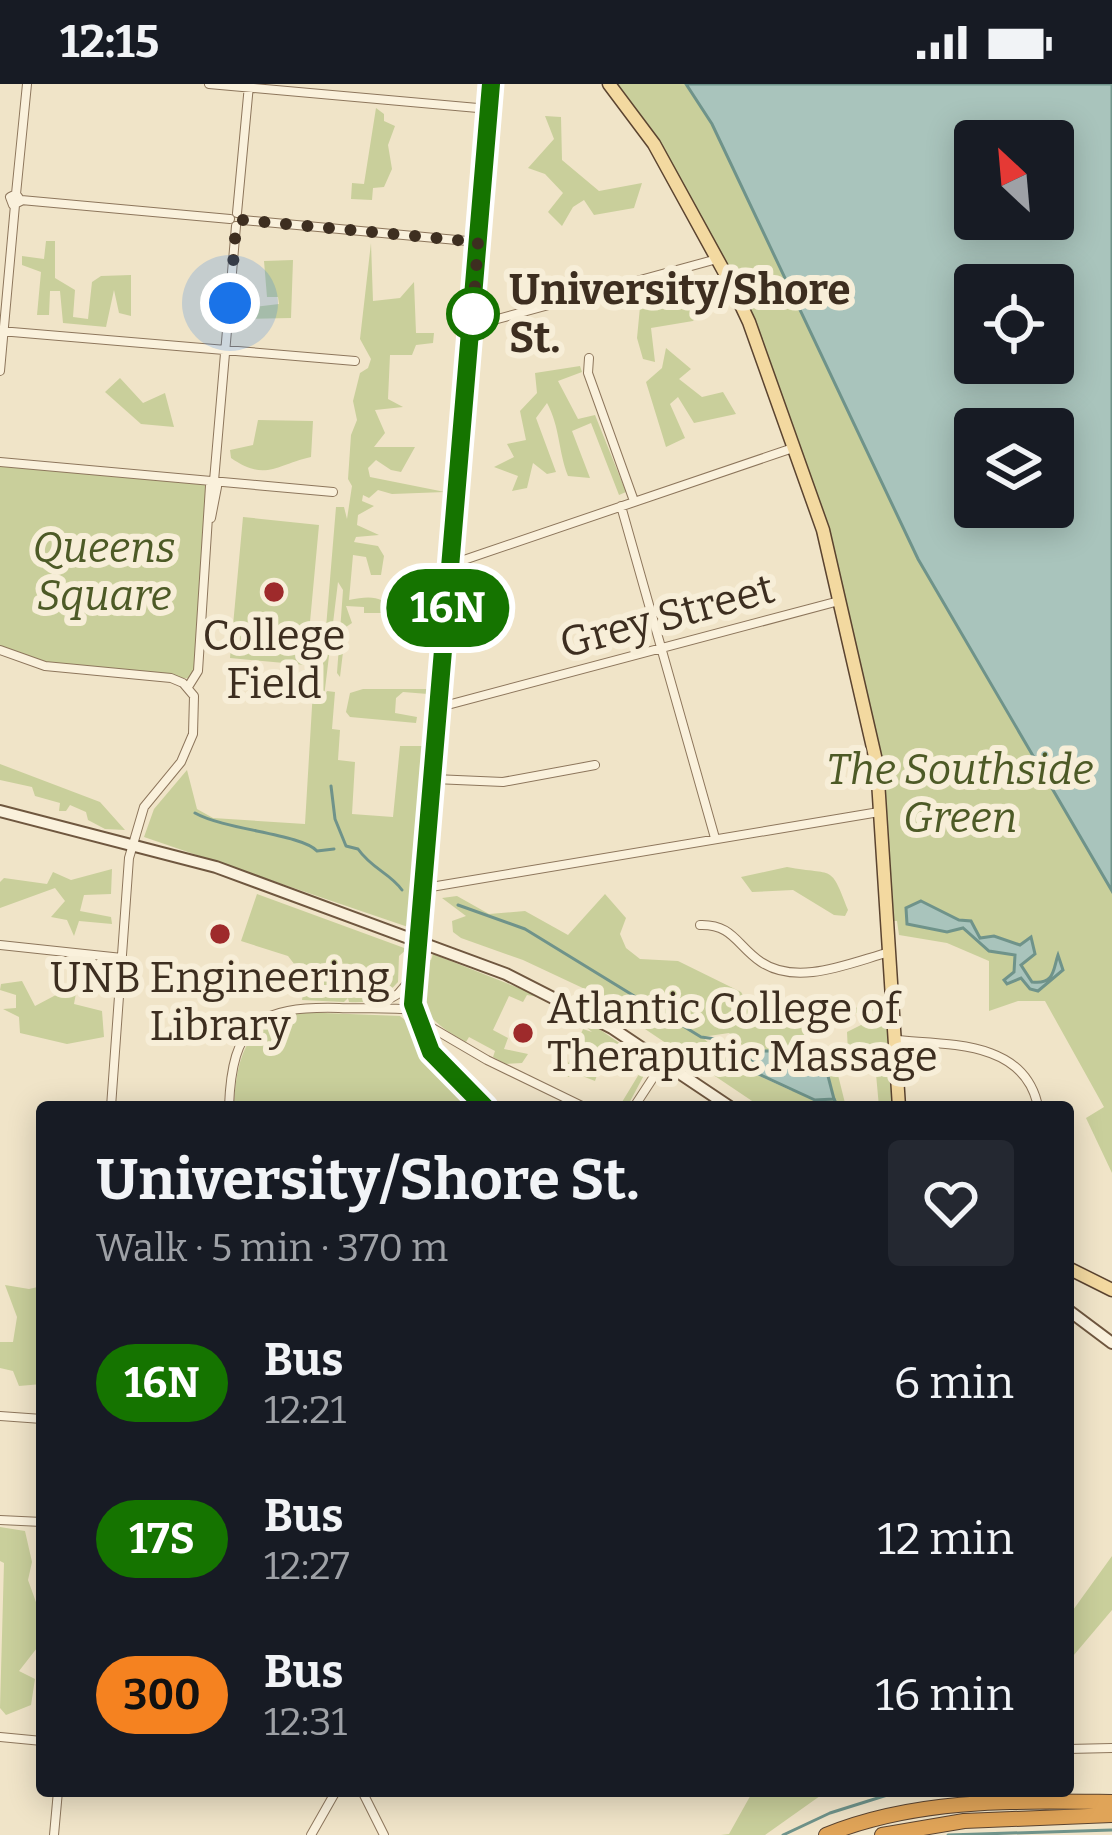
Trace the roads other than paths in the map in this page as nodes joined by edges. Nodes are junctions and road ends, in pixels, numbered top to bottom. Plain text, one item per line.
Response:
1 (27, 84) edge
2 (209, 84) edge
3 (491, 84) edge
4 (609, 84) edge
5 (249, 86) edge
6 (489, 109) junction
7 (12, 199) edge
8 (237, 220) junction
9 (478, 242) junction
10 (718, 259) junction
11 (472, 326) junction
12 (2, 331) edge
13 (226, 350) junction
14 (589, 358) dead end
15 (355, 361) dead end
16 (0, 371) edge
17 (794, 448) junction
18 (0, 462) edge
19 (214, 485) junction
20 (333, 492) dead end
21 (634, 501) junction
22 (621, 506) junction
23 (452, 564) junction
24 (840, 601) junction
25 (662, 649) junction
26 (0, 650) edge
27 (188, 687) junction
28 (440, 707) junction
29 (595, 765) dead end
30 (434, 779) junction
31 (0, 811) edge
32 (880, 812) junction
33 (715, 838) junction
34 (132, 846) junction
35 (425, 888) junction
36 (700, 925) dead end
37 (420, 942) junction
38 (0, 945) edge
39 (891, 952) junction
40 (122, 958) junction
41 (416, 973) junction
42 (368, 1009) junction
43 (415, 1014) junction
44 (897, 1040) junction
45 (664, 1061) junction
46 (111, 1101) edge
47 (230, 1101) edge
48 (479, 1101) edge
49 (572, 1101) edge
50 (638, 1101) edge
51 (721, 1101) edge
52 (901, 1101) edge
53 (1037, 1101) edge
54 (1074, 1271) edge
55 (1112, 1290) edge
56 (1074, 1314) edge
57 (1112, 1343) edge
58 (0, 1416) edge
59 (36, 1419) edge
60 (0, 1520) edge
61 (36, 1522) edge
62 (0, 1737) edge
63 (36, 1740) edge
64 (1112, 1748) edge
65 (1074, 1749) edge
66 (57, 1797) edge
67 (323, 1797) edge
68 (332, 1797) edge
69 (365, 1797) edge
70 (1112, 1802) edge
71 (322, 1812) junction
72 (1112, 1815) edge
73 (54, 1835) edge
74 (311, 1835) edge
75 (384, 1835) edge
76 (826, 1835) edge
77 (882, 1835) edge

1 - 7 street
2 - 5 street
3 - 6 street
4 - 10 main road
5 - 6 street
5 - 8 street
6 - 9 street
7 - 8 street
7 - 12 street
8 - 9 street
8 - 13 street
9 - 11 street
10 - 11 street
10 - 17 main road
11 - 23 street
12 - 13 street
12 - 16 street
13 - 15 street
13 - 19 street
14 - 21 street
17 - 21 street
17 - 24 main road
18 - 19 street
19 - 20 street
19 - 27 street
21 - 22 street
22 - 23 street
22 - 25 street
23 - 28 street
24 - 25 street, Grey Street
24 - 32 main road
25 - 28 street, Grey Street
25 - 33 street
26 - 27 street
27 - 34 street
28 - 30 street
29 - 30 street
30 - 35 street
31 - 34 street
32 - 33 street
32 - 39 main road
33 - 35 street
34 - 37 street
34 - 40 street
35 - 37 street
36 - 39 street
37 - 41 street
37 - 45 street
38 - 40 street
39 - 44 main road
40 - 46 street
41 - 42 street
41 - 43 street
42 - 43 street
42 - 47 street
43 - 48 street
43 - 49 street
44 - 52 main road
44 - 53 street
45 - 50 street
45 - 51 street
54 - 55 main road
56 - 57 street
58 - 59 street
60 - 61 street
62 - 63 street
64 - 65 street
66 - 73 street
67 - 71 street
68 - 71 street
69 - 75 street
70 - 76 highway
71 - 74 street
72 - 77 highway

